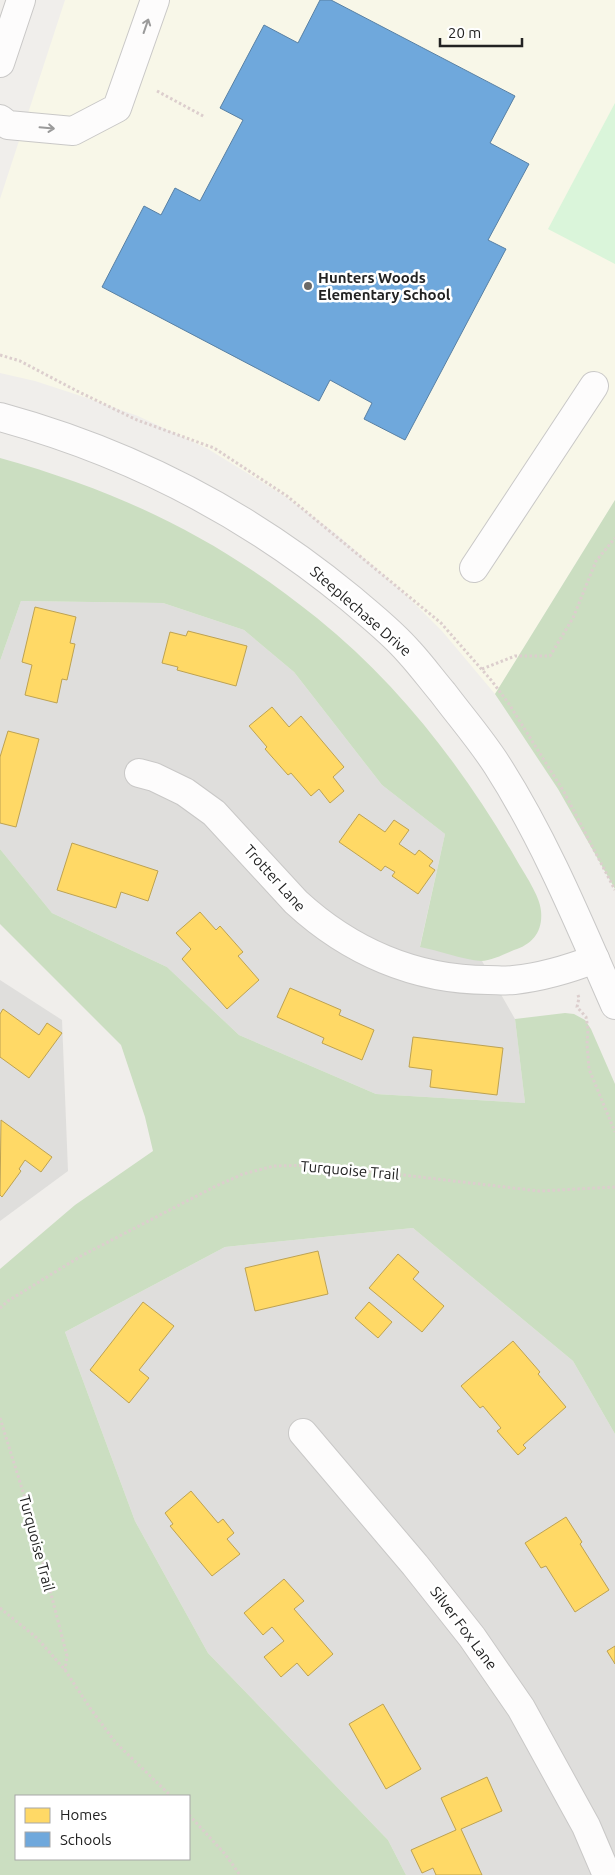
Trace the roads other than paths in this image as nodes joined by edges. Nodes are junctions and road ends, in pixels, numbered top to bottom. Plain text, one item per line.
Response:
1 (21, 0) edge
2 (155, 0) edge
3 (0, 62) edge
4 (0, 119) edge
5 (594, 386) dead end
6 (0, 417) edge
7 (474, 568) dead end
8 (139, 773) dead end
9 (603, 964) edge
10 (615, 1005) edge
11 (303, 1433) dead end
12 (605, 1840) edge
13 (607, 1875) edge

1 - 3 street
4 -> 2 street
5 - 7 street
6 - 9 street, Steeplechase Drive
8 - 9 street, Trotter Lane
9 - 10 street, Steeplechase Drive
11 - 12 street, Silver Fox Lane
12 - 13 street, Silver Fox Lane

